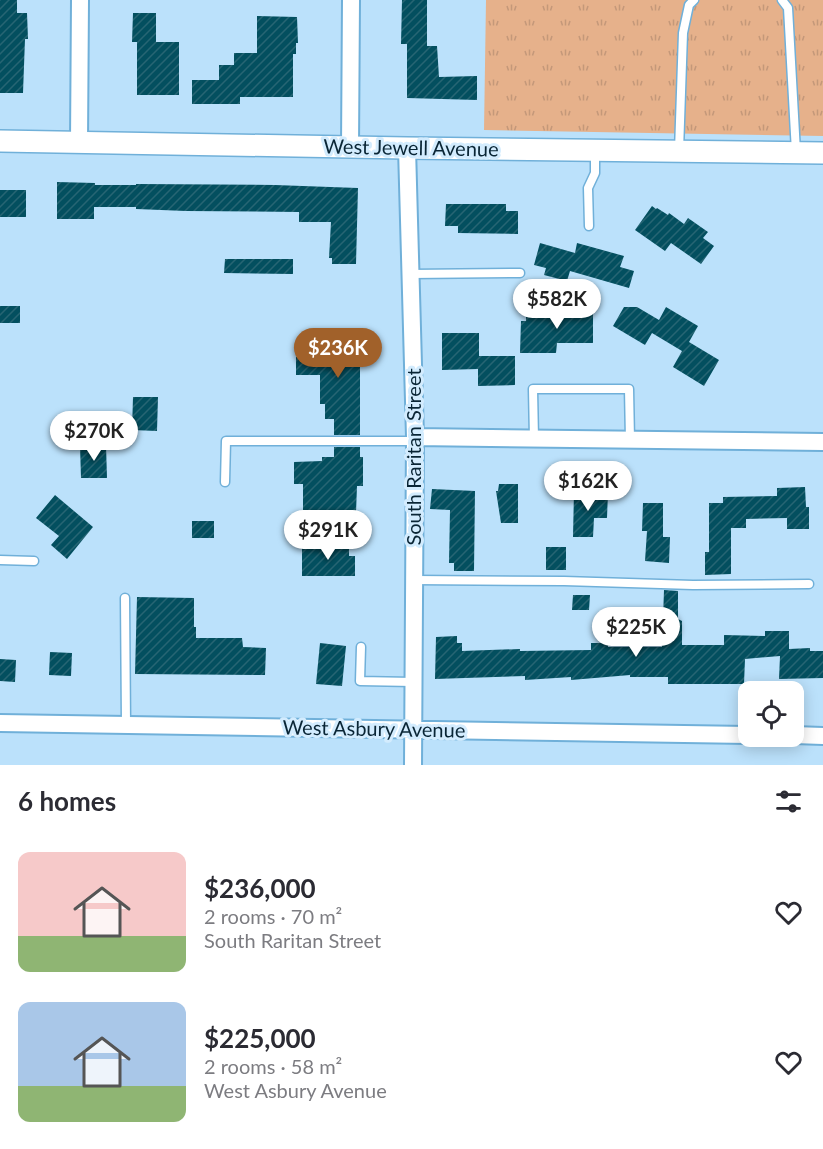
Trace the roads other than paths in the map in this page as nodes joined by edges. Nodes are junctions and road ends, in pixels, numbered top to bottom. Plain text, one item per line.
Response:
1 (80, 0) edge
2 (351, 0) edge
3 (694, 0) edge
4 (782, 0) edge
5 (0, 141) edge
6 (79, 142) junction
7 (350, 147) junction
8 (406, 148) junction
9 (595, 150) junction
10 (679, 151) junction
11 (796, 152) junction
12 (823, 153) edge
13 (589, 226) dead end
14 (520, 273) dead end
15 (410, 274) junction
16 (534, 438) junction
17 (415, 439) junction
18 (630, 440) junction
19 (823, 442) edge
20 (225, 482) dead end
21 (0, 561) edge
22 (34, 561) dead end
23 (414, 580) junction
24 (809, 584) dead end
25 (125, 598) dead end
26 (361, 647) dead end
27 (413, 682) junction
28 (0, 723) edge
29 (126, 725) junction
30 (413, 730) junction
31 (738, 735) edge
32 (804, 735) edge
33 (823, 736) edge
34 (413, 765) edge

1 - 6 street
2 - 7 street
3 - 10 lane
4 - 11 lane
5 - 6 street, West Jewell Avenue
6 - 7 street, West Jewell Avenue
7 - 8 street, West Jewell Avenue
8 - 9 street, West Jewell Avenue
8 - 15 street, South Raritan Street
9 - 10 street, West Jewell Avenue
9 - 13 lane
10 - 11 street, West Jewell Avenue
11 - 12 street, West Jewell Avenue
14 - 15 lane
15 - 17 street, South Raritan Street
16 - 17 street
16 - 18 street
16 - 18 lane
17 - 20 lane
17 - 23 street, South Raritan Street
18 - 19 street
21 - 22 lane
23 - 24 lane
23 - 27 street, South Raritan Street
25 - 29 lane
26 - 27 lane
27 - 30 street, South Raritan Street
28 - 29 street, West Asbury Avenue
29 - 30 street, West Asbury Avenue
30 - 31 street, West Asbury Avenue
30 - 34 street, South Raritan Street
32 - 33 street

